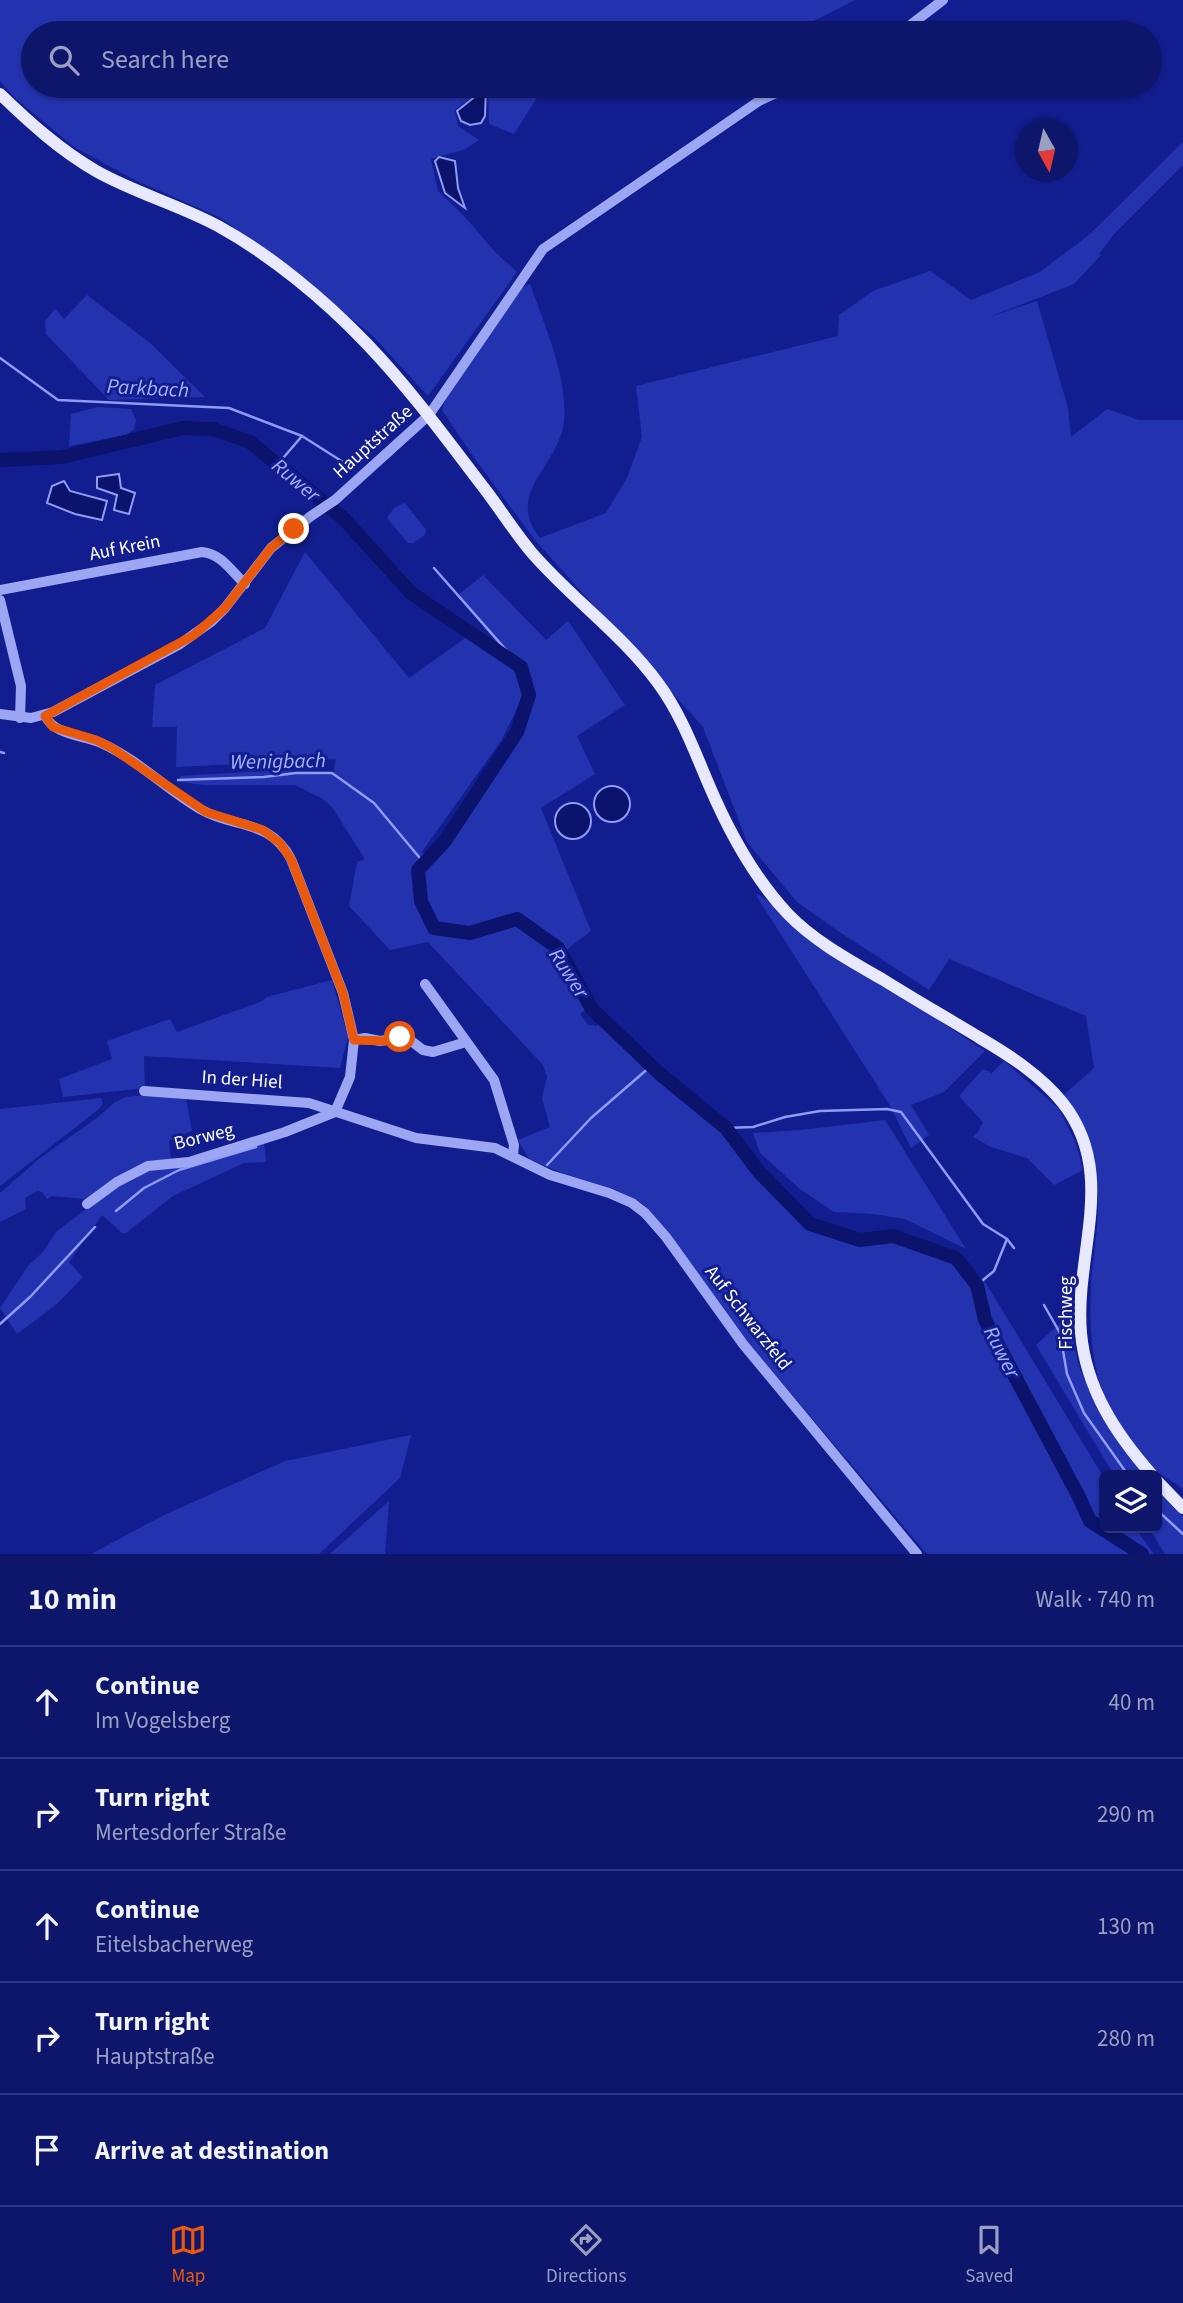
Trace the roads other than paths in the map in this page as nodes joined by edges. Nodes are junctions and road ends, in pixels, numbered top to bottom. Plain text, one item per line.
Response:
1 (943, 0) edge
2 (916, 21) edge
3 (0, 94) edge
4 (765, 98) edge
5 (429, 415) junction
6 (245, 584) junction
7 (0, 590) edge
8 (0, 600) edge
9 (0, 714) edge
10 (45, 716) junction
11 (20, 718) junction
12 (425, 984) dead end
13 (354, 1040) junction
14 (466, 1042) junction
15 (144, 1091) dead end
16 (335, 1112) junction
17 (513, 1155) junction
18 (88, 1204) dead end
19 (1148, 1470) edge
20 (1162, 1486) edge
21 (1183, 1507) edge
22 (917, 1554) edge

1 - 2 street
3 - 5 main road, Fischweg
4 - 5 street, Hauptstraße
5 - 6 street, Hauptstraße
5 - 19 main road, Fischweg
6 - 7 street, Auf Krein
6 - 10 street, Hauptstraße
8 - 11 street
9 - 11 street, Hauptstraße
10 - 11 street, Hauptstraße
10 - 13 street
12 - 14 street
13 - 14 street
13 - 16 street
14 - 17 street
15 - 16 street, In der Hiel
16 - 17 street, In der Hiel
16 - 18 street, Borweg
17 - 22 street, Auf Schwarzfeld
20 - 21 main road

